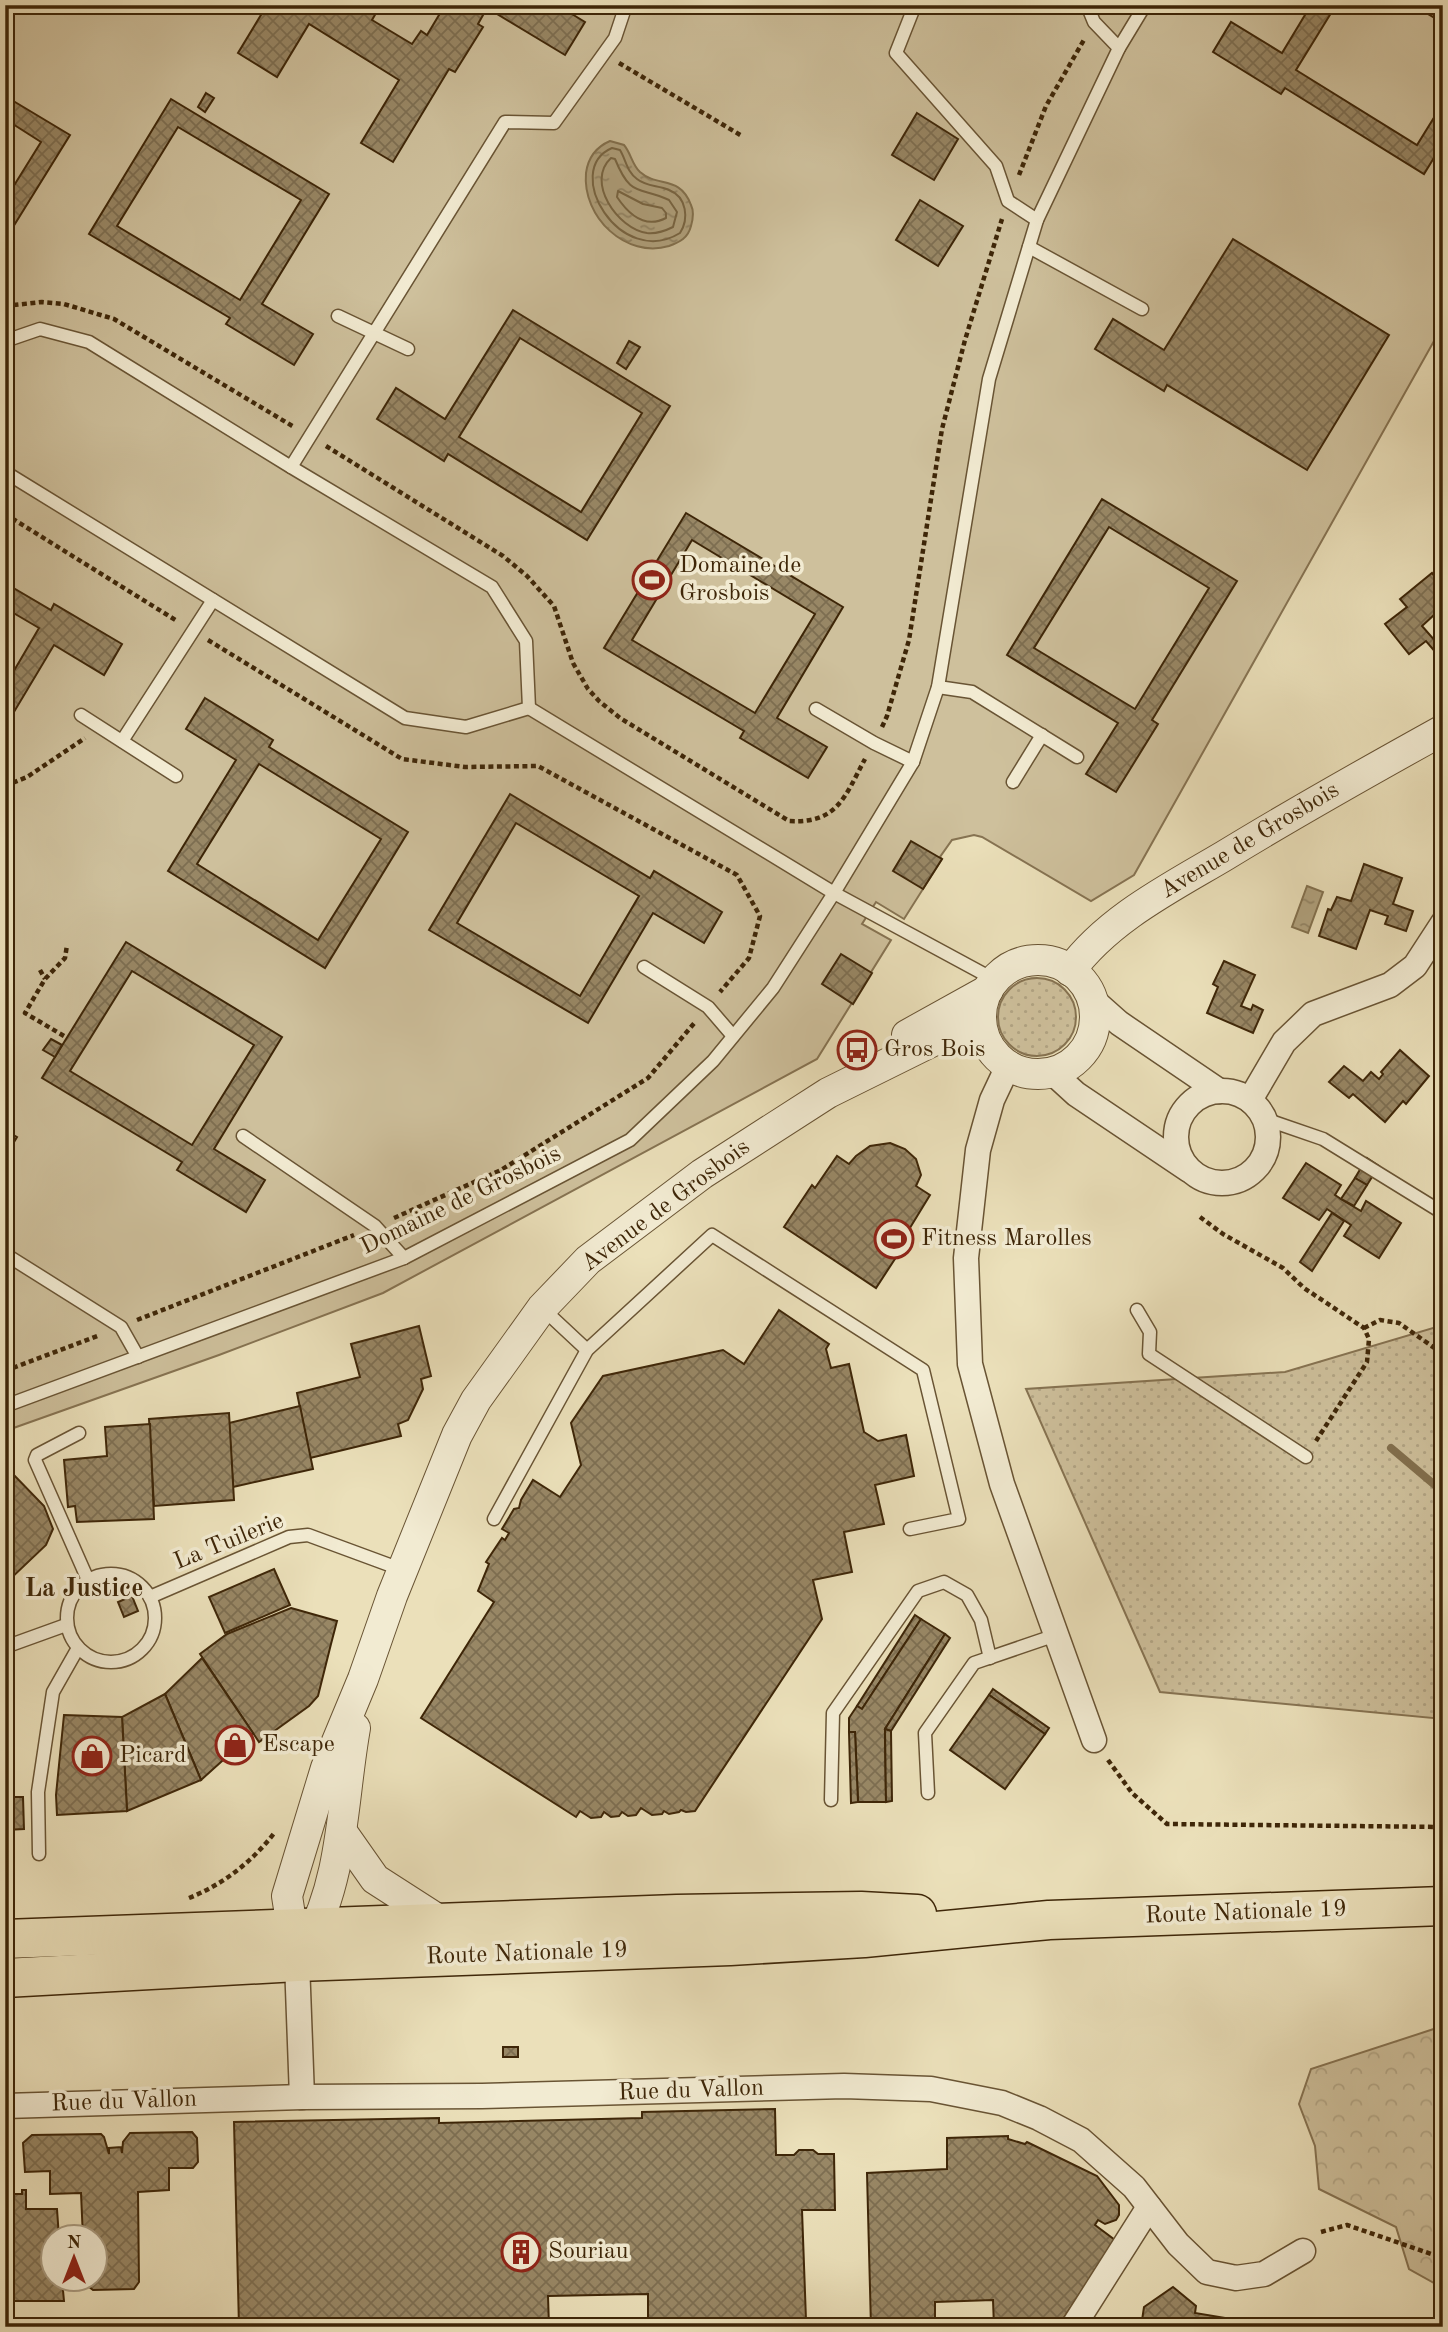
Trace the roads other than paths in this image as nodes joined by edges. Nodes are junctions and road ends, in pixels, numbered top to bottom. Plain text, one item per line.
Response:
1 (626, 5) edge
2 (915, 5) edge
3 (1087, 5) edge
4 (1145, 5) edge
5 (1119, 48) junction
6 (1037, 220) junction
7 (1029, 247) junction
8 (1142, 309) dead end
9 (338, 316) dead end
10 (376, 334) junction
11 (5, 341) edge
12 (408, 349) dead end
13 (291, 467) junction
14 (5, 472) edge
15 (213, 600) junction
16 (938, 687) junction
17 (530, 708) junction
18 (816, 709) dead end
19 (81, 715) dead end
20 (1443, 730) edge
21 (1042, 735) junction
22 (121, 741) junction
23 (1077, 757) dead end
24 (912, 762) junction
25 (176, 776) dead end
26 (1013, 782) dead end
27 (834, 893) junction
28 (1443, 923) edge
29 (644, 967) dead end
30 (1070, 971) junction
31 (991, 985) junction
32 (1092, 999) junction
33 (981, 1027) junction
34 (733, 1037) junction
35 (1008, 1066) junction
36 (1053, 1073) junction
37 (1219, 1091) junction
38 (828, 1093) junction
39 (1257, 1109) junction
40 (243, 1136) dead end
41 (1199, 1177) junction
42 (1443, 1213) edge
43 (5, 1254) edge
44 (404, 1258) junction
45 (542, 1308) junction
46 (1137, 1310) dead end
47 (587, 1350) junction
48 (138, 1357) junction
49 (5, 1406) edge
50 (79, 1433) dead end
51 (1306, 1457) road end
52 (494, 1519) dead end
53 (909, 1529) dead end
54 (403, 1570) junction
55 (88, 1580) junction
56 (150, 1597) junction
57 (66, 1625) junction
58 (1056, 1635) junction
59 (5, 1647) edge
60 (78, 1648) junction
61 (990, 1658) junction
62 (363, 1679) junction
63 (1094, 1740) road end
64 (928, 1793) dead end
65 (831, 1800) dead end
66 (342, 1832) junction
67 (39, 1854) dead end
68 (1443, 1906) edge
69 (1049, 1920) junction
70 (445, 1924) junction
71 (289, 1929) junction
72 (5, 1939) edge
73 (5, 1978) edge
74 (302, 2097) junction
75 (5, 2106) edge
76 (1149, 2207) junction
77 (1303, 2251) road end
78 (1073, 2327) edge

1 - 10 lane
2 - 6 lane
3 - 5 lane
4 - 5 lane, Domaine de Grosbois
5 - 6 lane, Domaine de Grosbois
6 - 7 lane, Domaine de Grosbois
7 - 8 lane
7 - 16 lane, Domaine de Grosbois
9 - 10 lane
10 - 12 lane
10 - 13 lane
11 - 13 lane
13 - 17 lane
14 - 15 lane
15 - 17 lane
15 - 22 lane
16 - 21 lane
16 - 24 lane, Domaine de Grosbois
17 - 27 lane
18 - 24 lane
19 - 22 lane
20 - 30 street, Avenue de Grosbois
21 - 23 lane
21 - 26 lane
22 - 25 lane
24 - 27 lane, Domaine de Grosbois
27 - 31 lane
27 - 34 lane, Domaine de Grosbois
28 - 39 street
29 - 34 lane
30 - 31 street
30 - 32 street
31 - 33 street
31 - 38 street, Avenue de Grosbois
32 - 36 street
32 - 37 street
33 - 35 street
33 - 38 street, Avenue de Grosbois
34 - 44 lane, Domaine de Grosbois
35 - 36 street
35 - 58 street
36 - 41 street
37 - 39 street
37 - 41 street
38 - 45 street, Avenue de Grosbois
39 - 41 street
39 - 42 lane
40 - 44 lane
43 - 48 lane
44 - 48 lane, Domaine de Grosbois
45 - 47 lane
45 - 54 street, Avenue de Grosbois
46 - 51 lane
47 - 52 lane
47 - 53 lane
48 - 49 lane, Domaine de Grosbois
50 - 55 lane
54 - 56 lane, La Tuilerie
54 - 62 street, Avenue de Grosbois
55 - 56 lane
55 - 57 lane
56 - 60 lane
57 - 59 lane
57 - 60 lane
58 - 61 lane
58 - 63 street
60 - 67 lane
61 - 64 lane
61 - 65 lane
62 - 66 street, Avenue de Grosbois
62 - 71 street, Avenue de Grosbois
66 - 70 street
66 - 71 street, Avenue de Grosbois
68 - 69 main road, Route Nationale 19
69 - 70 main road, Route Nationale 19
69 - 71 main road, Route Nationale 19
70 - 71 main road, Route Nationale 19
71 - 72 main road, Route Nationale 19
71 - 73 main road, Route Nationale 19
71 - 74 street
74 - 75 street, Rue du Vallon
74 - 76 street, Rue du Vallon
76 - 77 street, Rue du Vallon
76 - 78 street

